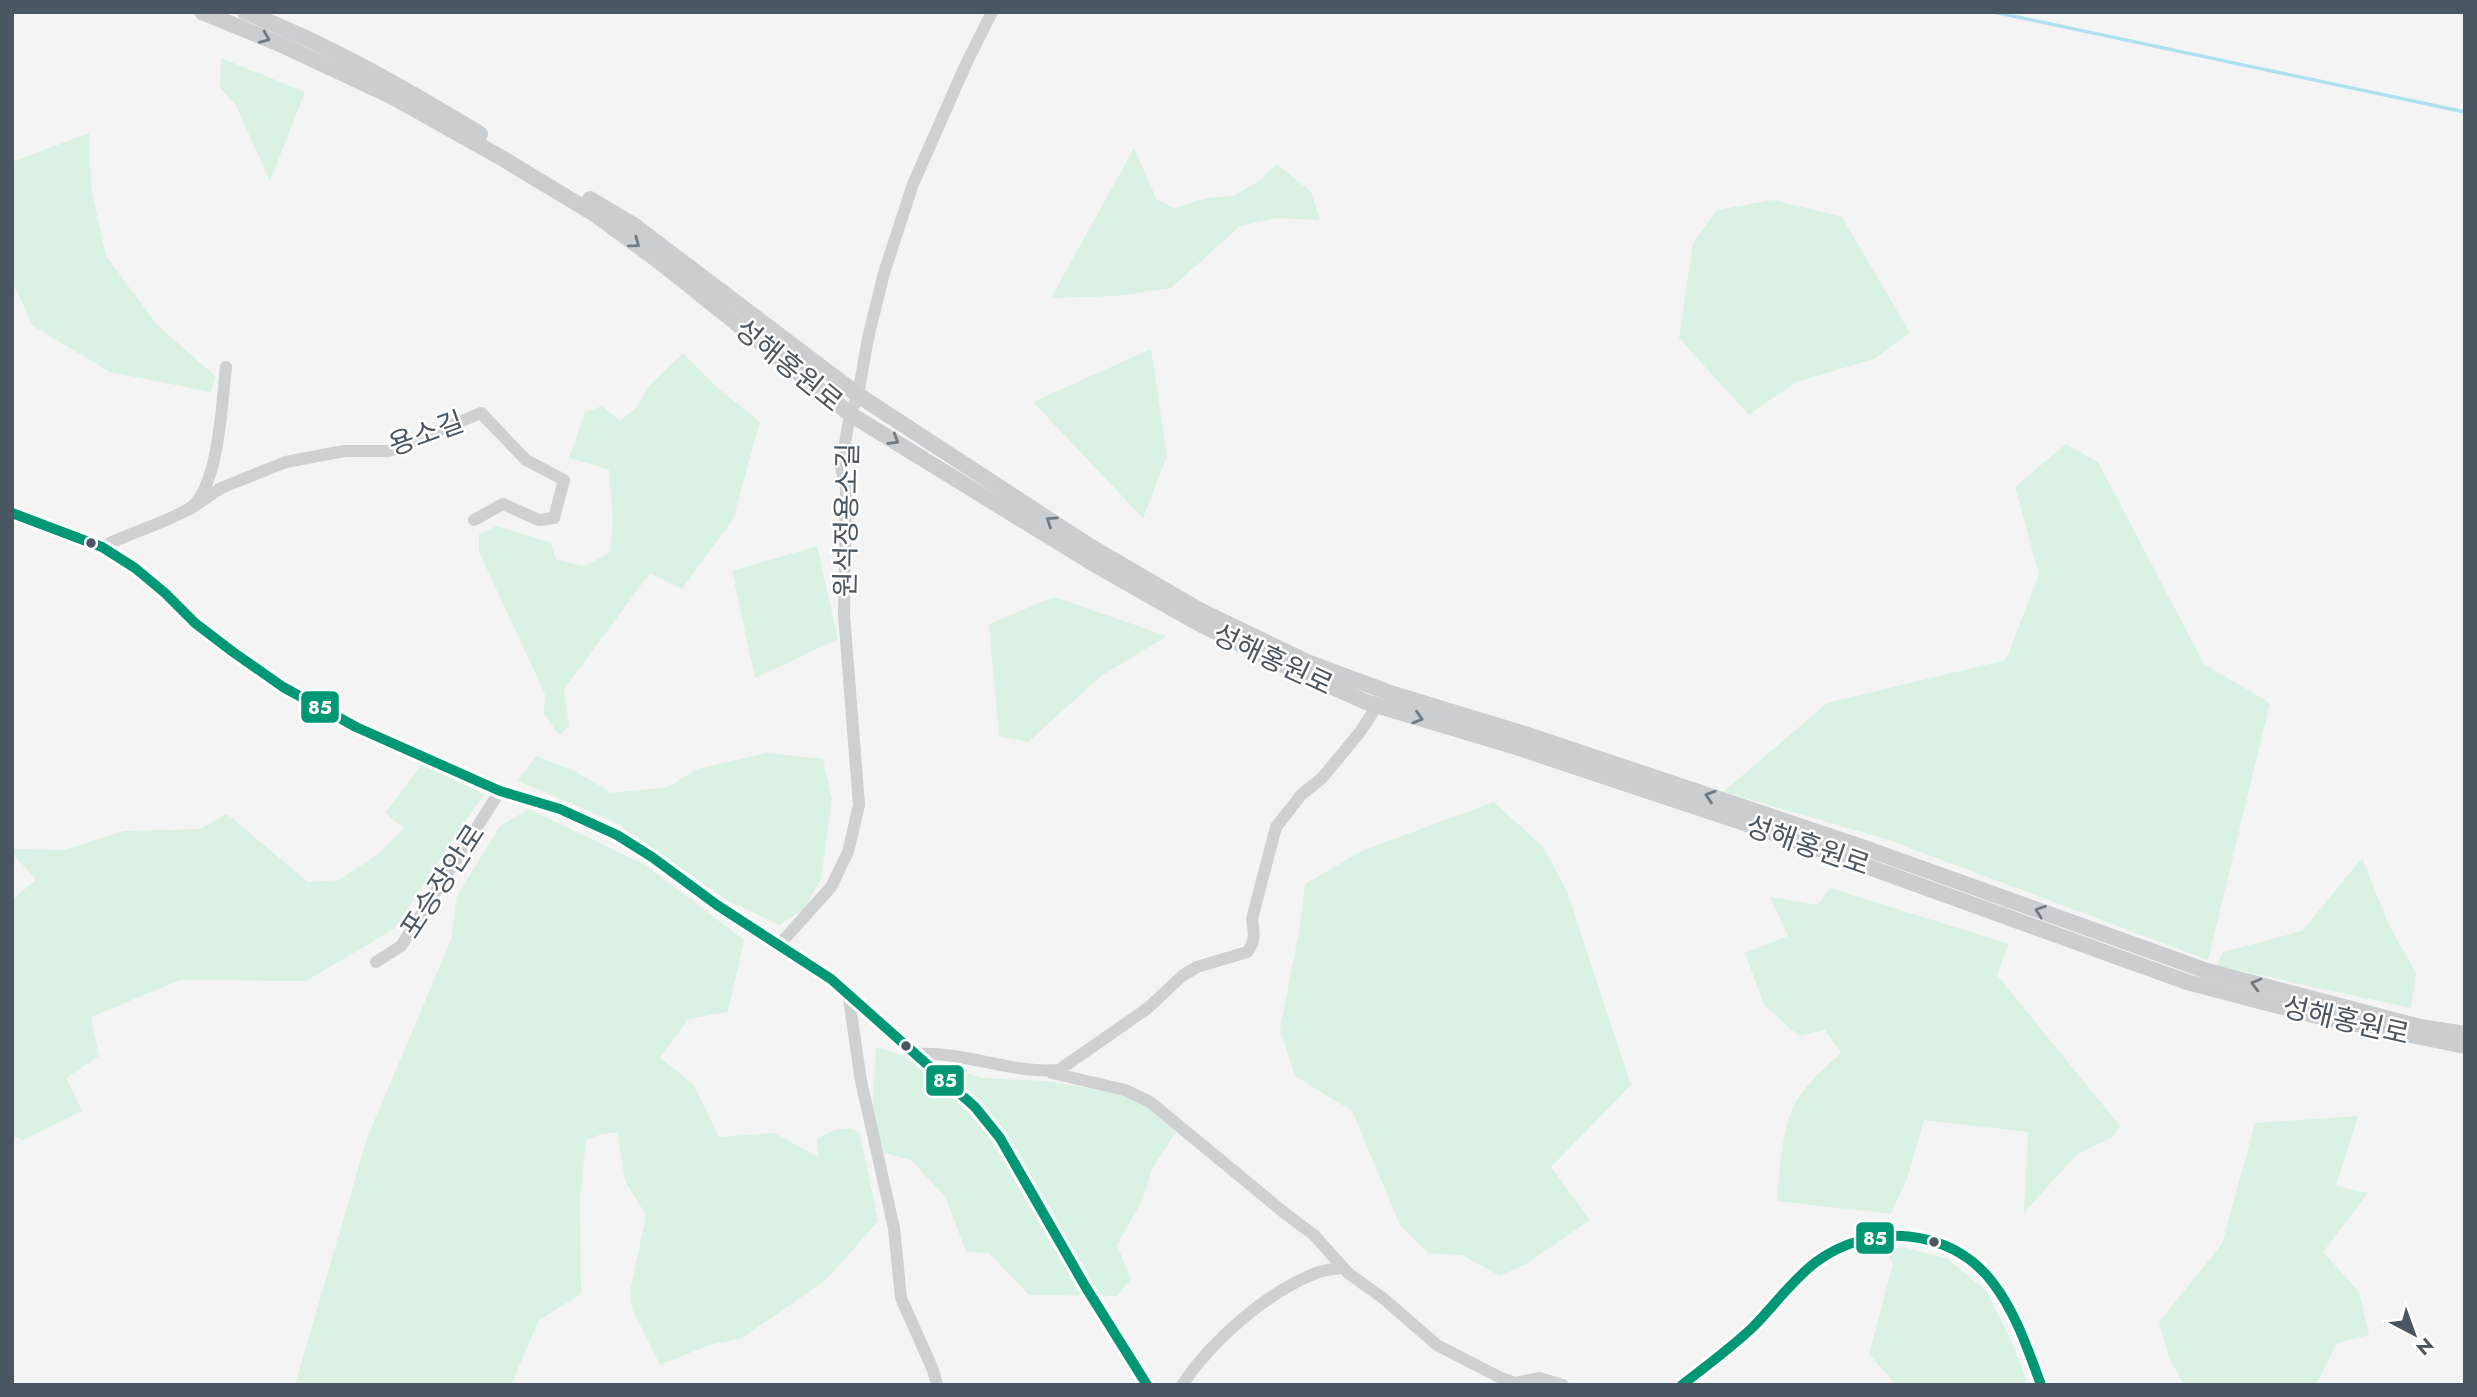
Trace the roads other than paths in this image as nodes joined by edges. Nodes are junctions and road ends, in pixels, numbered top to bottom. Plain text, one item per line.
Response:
1 (202, 12) edge
2 (245, 12) edge
3 (992, 12) edge
4 (226, 367) dead end
5 (858, 395) junction
6 (850, 414) junction
7 (190, 509) junction
8 (12, 513) edge
9 (474, 520) dead end
10 (102, 547) junction
11 (1373, 712) dead end
12 (500, 791) junction
13 (779, 945) junction
14 (376, 962) dead end
15 (848, 992) junction
16 (2465, 1034) edge
17 (2465, 1046) edge
18 (917, 1054) junction
19 (1042, 1072) junction
20 (1343, 1268) junction
21 (937, 1385) edge
22 (1147, 1385) edge
23 (1182, 1385) edge
24 (1563, 1385) edge
25 (1682, 1385) edge
26 (2041, 1385) edge

1 -> 6 main road, 성해홍원로
2 - 5 main road, 성해홍원로
3 - 5 street, 원석정용소길
4 - 7 street
5 - 6 street, 원석정용소길
16 -> 5 main road, 성해홍원로
6 - 13 street, 원석정용소길
6 -> 17 main road, 성해홍원로
7 - 9 street, 용소길
7 - 10 street, 용소길
8 - 10 street, 포승장안로
10 - 12 street, 포승장안로
11 - 19 street
12 - 13 street, 포승장안로
12 - 14 street, 포승장안로
13 - 15 street, 포승장안로
15 - 18 street, 포승장안로
15 - 21 street
18 - 19 street
18 - 22 street, 포승장안로
19 - 20 street
20 - 23 street
20 - 24 street
25 - 26 street

